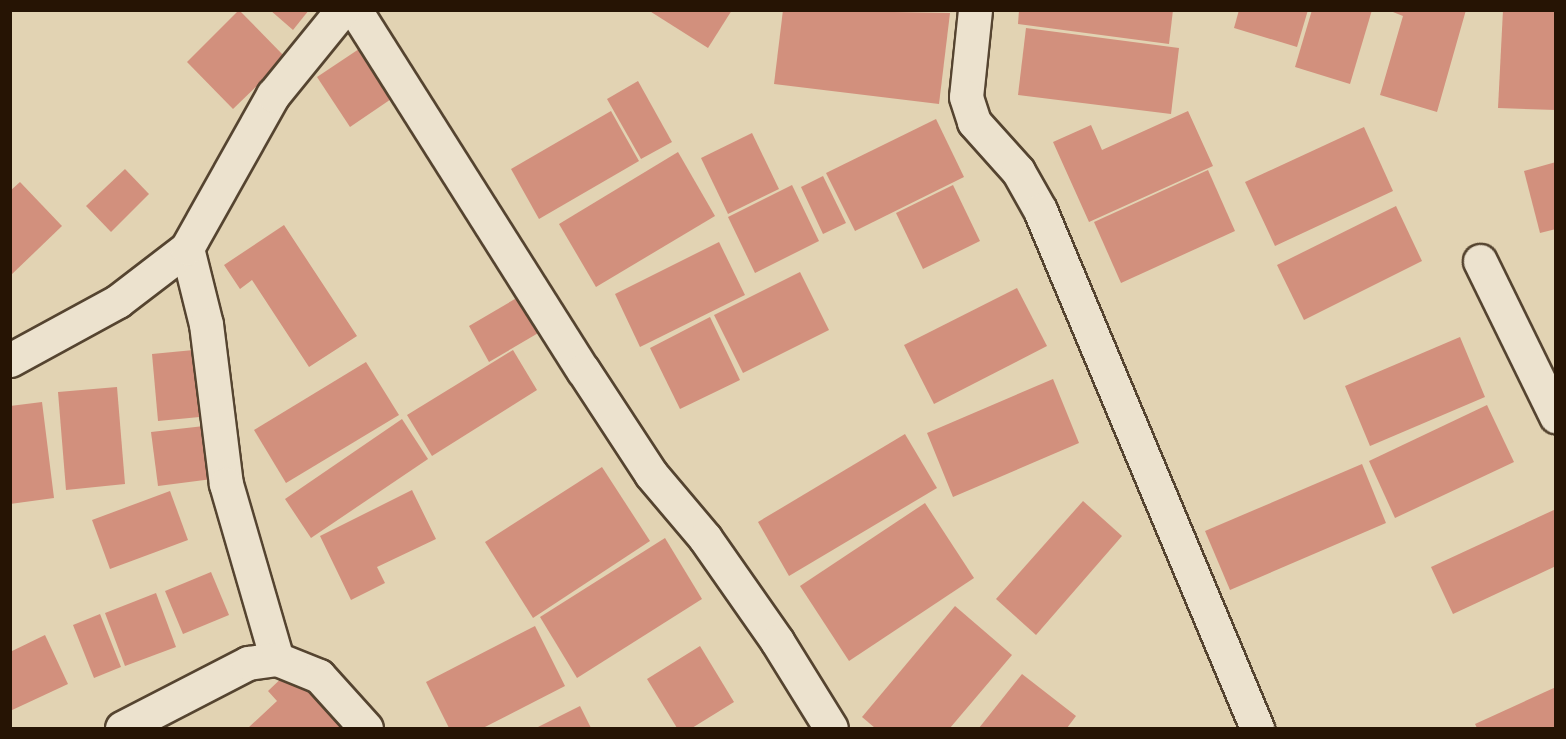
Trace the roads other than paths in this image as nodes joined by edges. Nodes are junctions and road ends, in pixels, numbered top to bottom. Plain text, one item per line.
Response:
1 (342, 10) edge
2 (355, 10) edge
3 (975, 10) edge
4 (187, 248) junction
5 (1480, 261) dead end
6 (10, 360) edge
7 (1556, 416) edge
8 (278, 659) junction
9 (122, 729) edge
10 (366, 729) edge
11 (831, 729) edge
12 (1257, 729) edge

1 - 4 street
2 - 11 street
3 - 12 street
4 - 6 street
4 - 8 street
5 - 7 street
8 - 9 street
8 - 10 street

